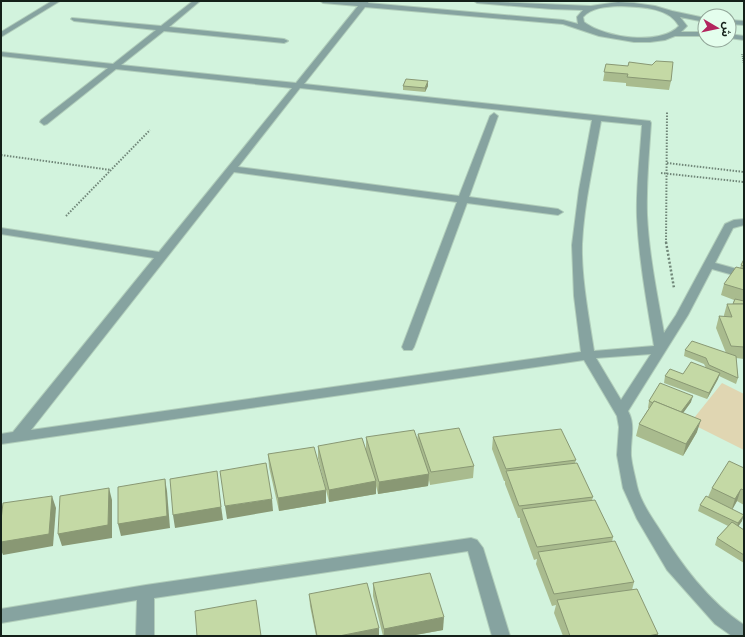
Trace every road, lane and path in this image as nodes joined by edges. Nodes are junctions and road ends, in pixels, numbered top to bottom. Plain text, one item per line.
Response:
1 (57, 1) edge
2 (197, 1) edge
3 (324, 1) edge
4 (477, 1) edge
5 (657, 1) edge
6 (365, 3) edge
7 (611, 3) edge
8 (592, 8) junction
9 (666, 12) junction
10 (697, 18) edge
11 (74, 20) dead end
12 (162, 29) junction
13 (589, 29) junction
14 (676, 34) junction
15 (697, 34) edge
16 (1, 36) edge
17 (284, 41) dead end
18 (1, 54) edge
19 (114, 67) junction
20 (298, 86) junction
21 (667, 112) dead end
22 (494, 116) dead end
23 (597, 118) junction
24 (44, 122) dead end
25 (150, 130) dead end
26 (1, 155) edge
27 (644, 160) junction
28 (667, 163) junction
29 (232, 169) junction
30 (111, 170) junction
31 (644, 171) junction
32 (744, 172) edge
33 (667, 174) junction
34 (744, 182) edge
35 (463, 199) junction
36 (558, 212) dead end
37 (66, 216) dead end
38 (744, 222) edge
39 (1, 231) edge
40 (162, 256) junction
41 (708, 264) junction
42 (744, 275) edge
43 (682, 315) junction
44 (408, 346) dead end
45 (661, 349) junction
46 (588, 355) junction
47 (621, 411) junction
48 (18, 436) junction
49 (1, 439) edge
50 (146, 592) junction
51 (1, 616) edge
52 (744, 635) edge
53 (145, 636) edge
54 (501, 636) edge

1 - 16 street
2 - 12 street
3 - 6 street
4 - 8 street
5 - 9 street
6 - 13 street
6 - 20 street
7 - 8 street
7 - 9 street
8 - 13 street
9 - 10 street
9 - 14 street
11 - 12 street
12 - 17 street
12 - 19 street
13 - 14 street
14 - 15 street
18 - 19 street
19 - 20 street
19 - 24 street
20 - 23 street
20 - 29 street
21 - 28 path
22 - 35 street
23 - 27 street
23 - 46 street
25 - 30 path
26 - 30 path
27 - 28 path
27 - 31 street
28 - 32 path
28 - 33 path
29 - 35 street
29 - 40 street
30 - 37 path
31 - 33 path
31 - 45 street
33 - 34 path
33 - 43 path
35 - 36 street
35 - 44 street
38 - 41 street
39 - 40 street
40 - 48 street
41 - 42 street
41 - 43 street
43 - 45 street
45 - 46 street
45 - 47 street
46 - 47 street
46 - 48 street
47 - 52 street
48 - 49 street
50 - 51 street
50 - 53 street
50 - 54 street

